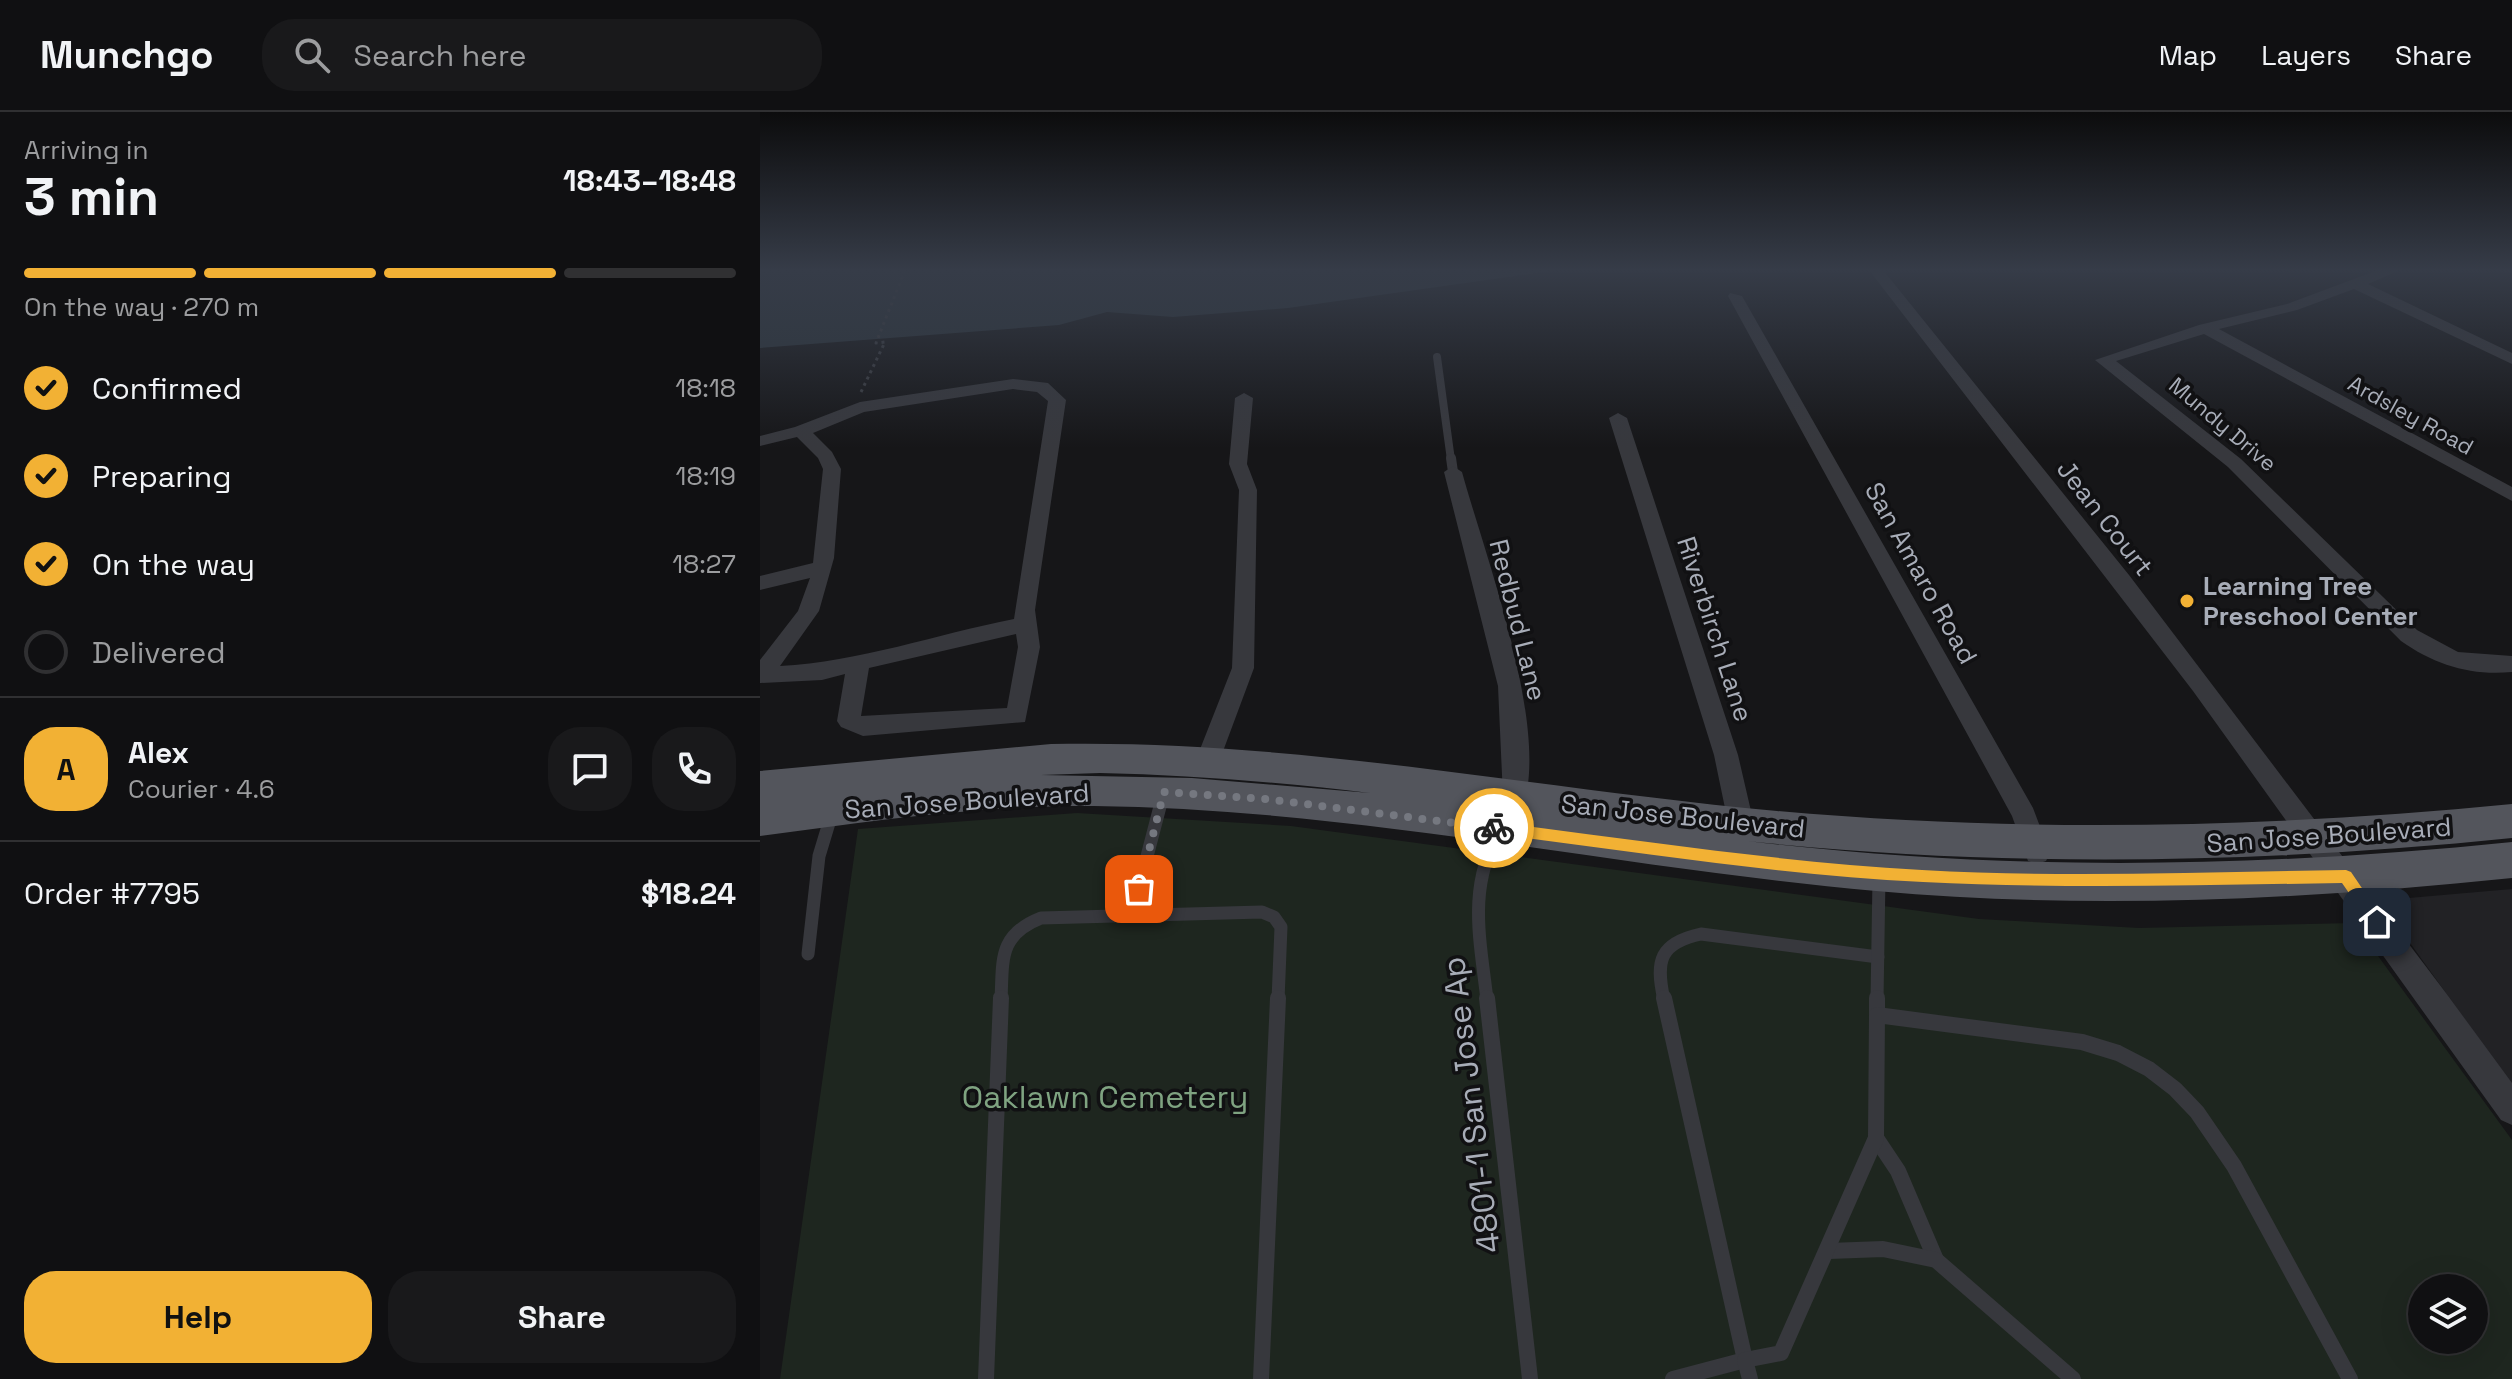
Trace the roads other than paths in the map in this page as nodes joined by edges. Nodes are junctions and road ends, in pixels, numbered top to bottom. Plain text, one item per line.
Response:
1 (1753, 329) edge
2 (1923, 329) edge
3 (2201, 329) edge
4 (2207, 329) edge
5 (2450, 329) edge
6 (1437, 357) dead end
7 (2512, 359) edge
8 (1244, 398) dead end
9 (1618, 418) dead end
10 (801, 431) junction
11 (760, 441) edge
12 (1453, 472) joint
13 (2512, 495) edge
14 (822, 568) junction
15 (760, 583) edge
16 (1027, 624) junction
17 (858, 664) junction
18 (2512, 664) edge
19 (760, 675) edge
20 (1207, 762) junction
21 (760, 787) edge
22 (1164, 792) junction
23 (833, 810) junction
24 (1508, 813) junction
25 (760, 819) edge
26 (2512, 821) edge
27 (2317, 839) junction
28 (1745, 842) junction
29 (2512, 860) edge
30 (2041, 862) junction
31 (1879, 873) junction
32 (2346, 877) junction
33 (1132, 914) junction
34 (808, 954) dead end
35 (1878, 957) junction
36 (1877, 1015) junction
37 (2512, 1109) edge
38 (1876, 1138) junction
39 (1829, 1251) junction
40 (1936, 1260) junction
41 (1748, 1370) edge
42 (986, 1379) edge
43 (1261, 1379) edge
44 (1530, 1379) edge
45 (1673, 1379) edge
46 (2073, 1379) edge
47 (2350, 1379) edge

1 - 30 street, San Amaro Road
2 - 27 street, Jean Court
3 - 18 street, Mundy Drive
4 - 13 street, Ardsley Road
5 - 7 street
6 - 12 lane
8 - 20 street
9 - 28 street, Riverbirch Lane
10 - 11 street
10 - 14 street
10 - 16 street
12 - 24 street, Redbud Lane
14 - 15 street
14 - 19 street
16 - 17 street
16 - 17 street
17 - 19 street
20 - 21 main road, San Jose Boulevard
20 - 24 main road, San Jose Boulevard
22 - 23 main road, San Jose Boulevard
22 - 24 main road, San Jose Boulevard
22 - 33 lane
23 - 25 main road, San Jose Boulevard
23 - 34 lane
24 - 28 main road, San Jose Boulevard
24 - 44 lane, 4801-1 San Jose Ap
26 - 27 main road, San Jose Boulevard
27 - 30 main road, San Jose Boulevard
27 - 32 street, Jean Court
28 - 30 main road, San Jose Boulevard
28 - 31 main road, San Jose Boulevard
29 - 32 main road, San Jose Boulevard
30 - 31 main road, San Jose Boulevard
30 - 32 main road, San Jose Boulevard
31 - 35 lane
32 - 37 street, Jean Court
33 - 42 lane
33 - 43 lane
35 - 36 lane
35 - 41 lane
36 - 38 lane
36 - 47 lane
38 - 39 lane
38 - 40 lane
39 - 40 lane
39 - 41 lane
40 - 46 lane
41 - 45 lane

